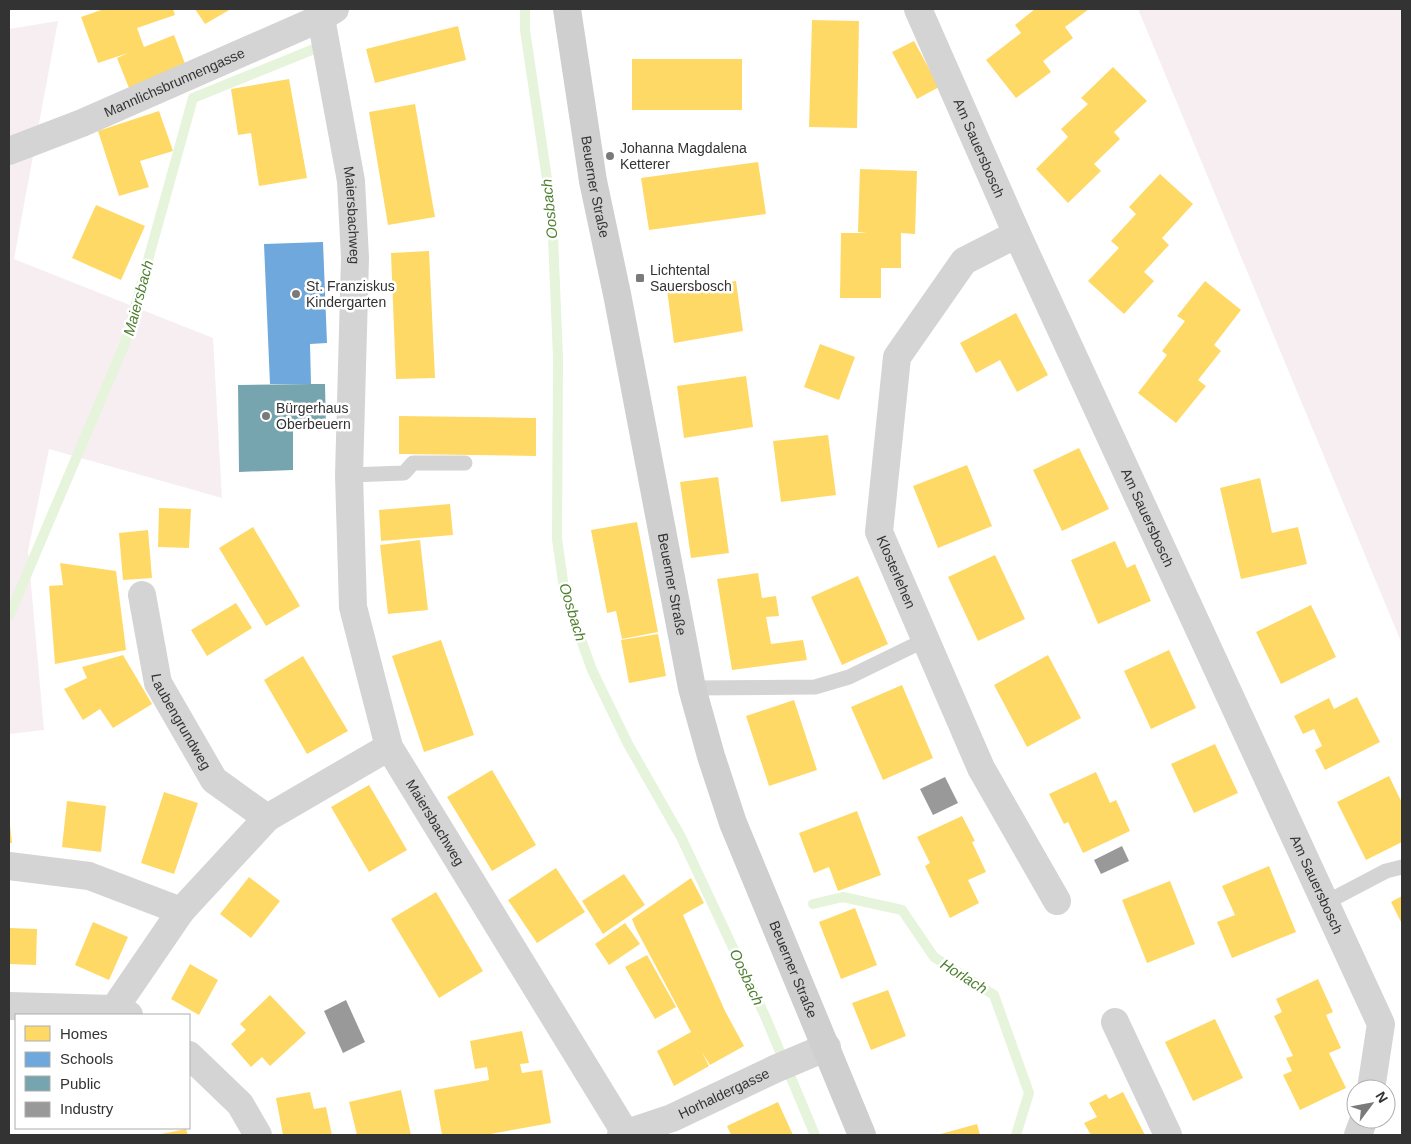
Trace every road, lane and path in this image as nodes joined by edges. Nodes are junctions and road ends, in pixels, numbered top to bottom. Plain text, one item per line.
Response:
1 (567, 9) edge
2 (918, 9) edge
3 (328, 13) edge
4 (9, 151) edge
5 (1017, 234) junction
6 (465, 463) dead end
7 (349, 474) junction
8 (142, 595) dead end
9 (925, 640) junction
10 (692, 688) junction
11 (389, 747) junction
12 (268, 818) junction
13 (9, 866) edge
14 (1402, 867) edge
15 (1057, 901) dead end
16 (1325, 903) junction
17 (181, 911) junction
18 (9, 1006) edge
19 (121, 1012) edge
20 (1392, 1021) edge
21 (1115, 1022) dead end
22 (816, 1051) junction
23 (190, 1056) edge
24 (1374, 1079) edge
25 (634, 1133) edge
26 (258, 1135) edge
27 (862, 1135) edge
28 (1168, 1135) edge

1 - 10 main road, Beuerner Straße
2 - 5 street, Am Sauersbosch
3 - 4 street, Mannlichsbrunnengasse
3 - 7 street, Maiersbachweg
5 - 9 street, Klosterlehen
5 - 16 street, Am Sauersbosch
6 - 7 lane
7 - 11 street, Maiersbachweg
8 - 12 street, Laubengrundweg
9 - 10 lane
9 - 15 street, Klosterlehen
10 - 22 main road, Beuerner Straße
11 - 12 street
11 - 25 street, Maiersbachweg
12 - 17 street
13 - 17 street
14 - 16 lane
16 - 20 street, Am Sauersbosch
17 - 19 street
18 - 19 street
20 - 24 street, Am Sauersbosch
21 - 28 street
22 - 25 street, Horhaldergasse
22 - 27 main road, Beuerner Straße
23 - 26 street

